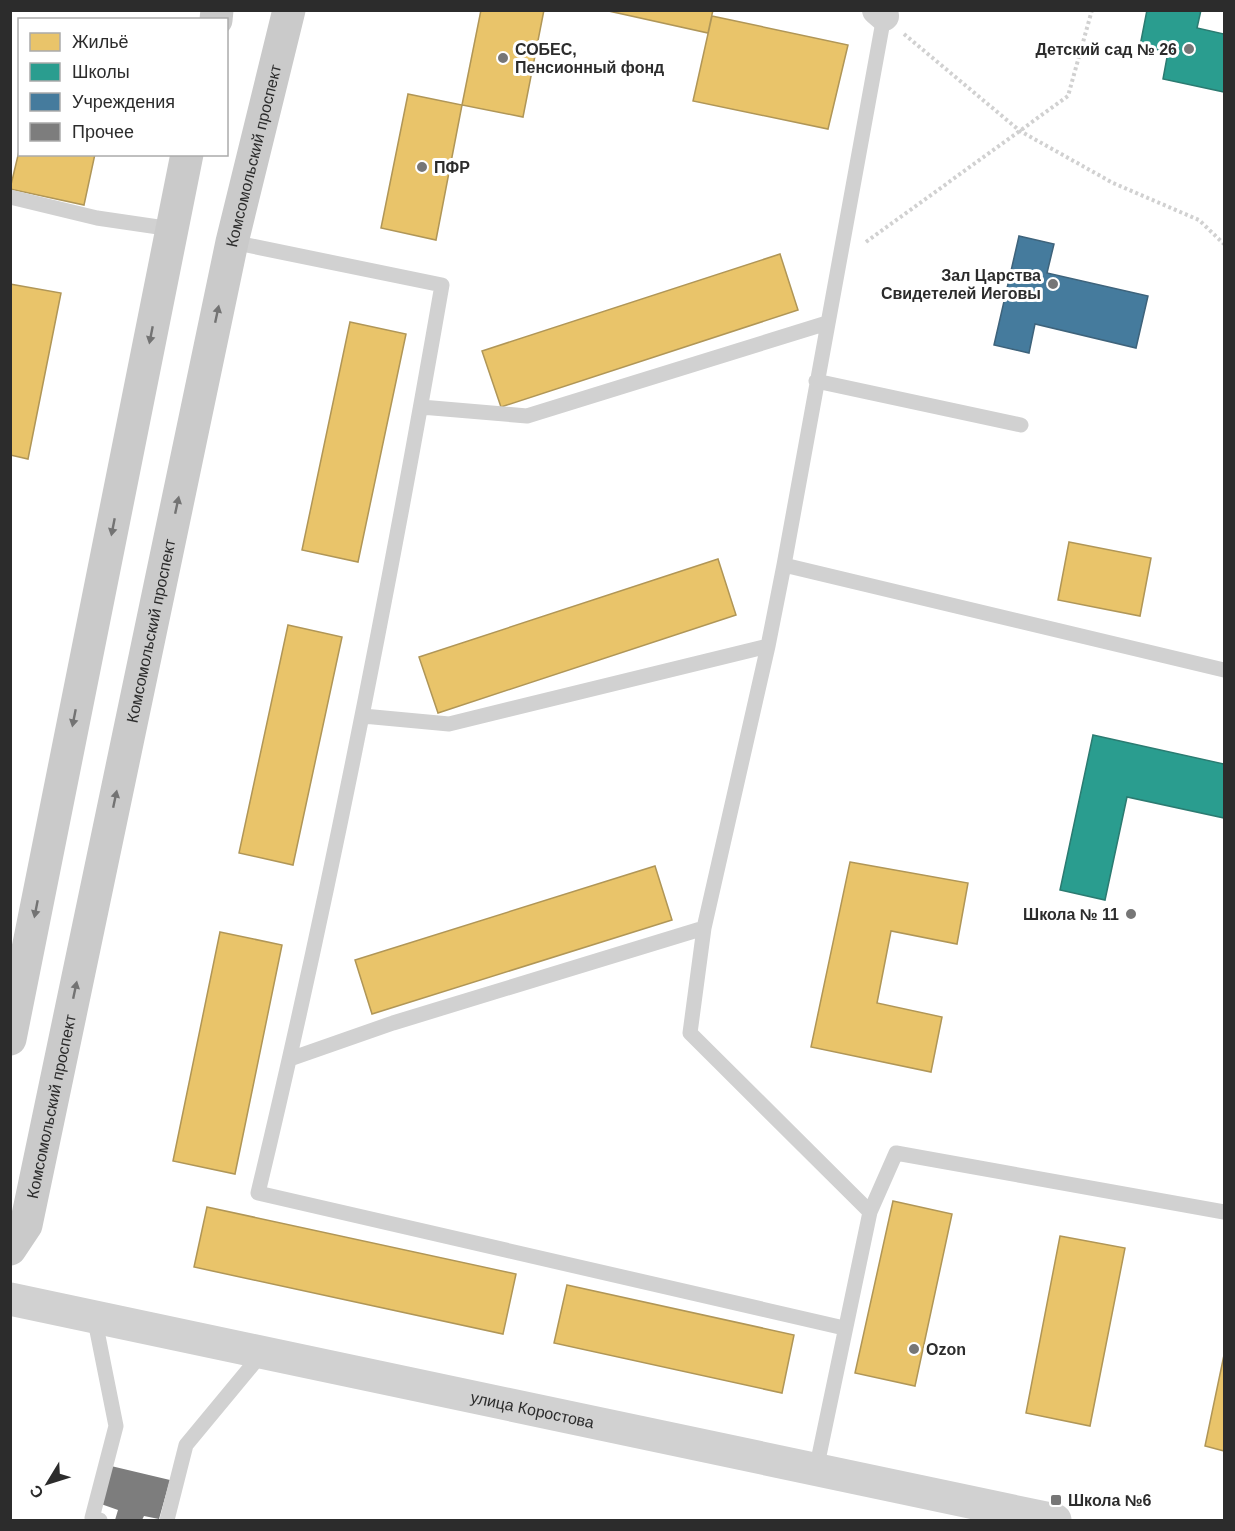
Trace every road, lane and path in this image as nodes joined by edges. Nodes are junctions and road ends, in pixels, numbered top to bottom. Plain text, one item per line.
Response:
1 (289, 10) edge
2 (1092, 10) edge
3 (883, 12) edge
4 (1020, 131) junction
5 (188, 156) edge
6 (10, 197) edge
7 (172, 230) junction
8 (232, 242) junction
9 (1224, 244) edge
10 (839, 261) junction
11 (827, 323) junction
12 (816, 381) junction
13 (421, 407) junction
14 (1021, 425) dead end
15 (784, 565) junction
16 (768, 646) junction
17 (1224, 670) edge
18 (363, 716) junction
19 (704, 928) junction
20 (10, 1039) edge
21 (290, 1059) junction
22 (870, 1212) junction
23 (1224, 1212) edge
24 (10, 1248) edge
25 (10, 1299) edge
26 (94, 1316) junction
27 (844, 1328) junction
28 (263, 1352) junction
29 (816, 1470) junction
30 (979, 1513) edge
31 (94, 1520) edge
32 (167, 1521) edge
33 (1055, 1521) edge

1 - 8 main road, Комсомольский проспект
2 - 4 path
3 - 4 path
3 - 10 lane
4 - 9 path
4 - 10 path
5 - 7 main road
6 - 7 lane
7 -> 20 main road
8 - 13 lane
24 -> 8 main road, Комсомольский проспект
10 - 11 lane
11 - 12 lane
11 - 13 lane
12 - 14 lane
12 - 15 lane
13 - 18 lane
15 - 16 lane
15 - 17 lane
16 - 18 lane
16 - 19 lane
18 - 21 lane
19 - 21 lane
19 - 22 lane
21 - 27 lane
22 - 23 lane
22 - 27 lane
25 - 26 street, улица Коростова
26 - 28 street, улица Коростова
26 - 31 lane
27 - 29 lane
28 - 29 street, улица Коростова
28 - 32 lane
29 - 30 street, улица Коростова
30 - 33 street, улица Коростова

